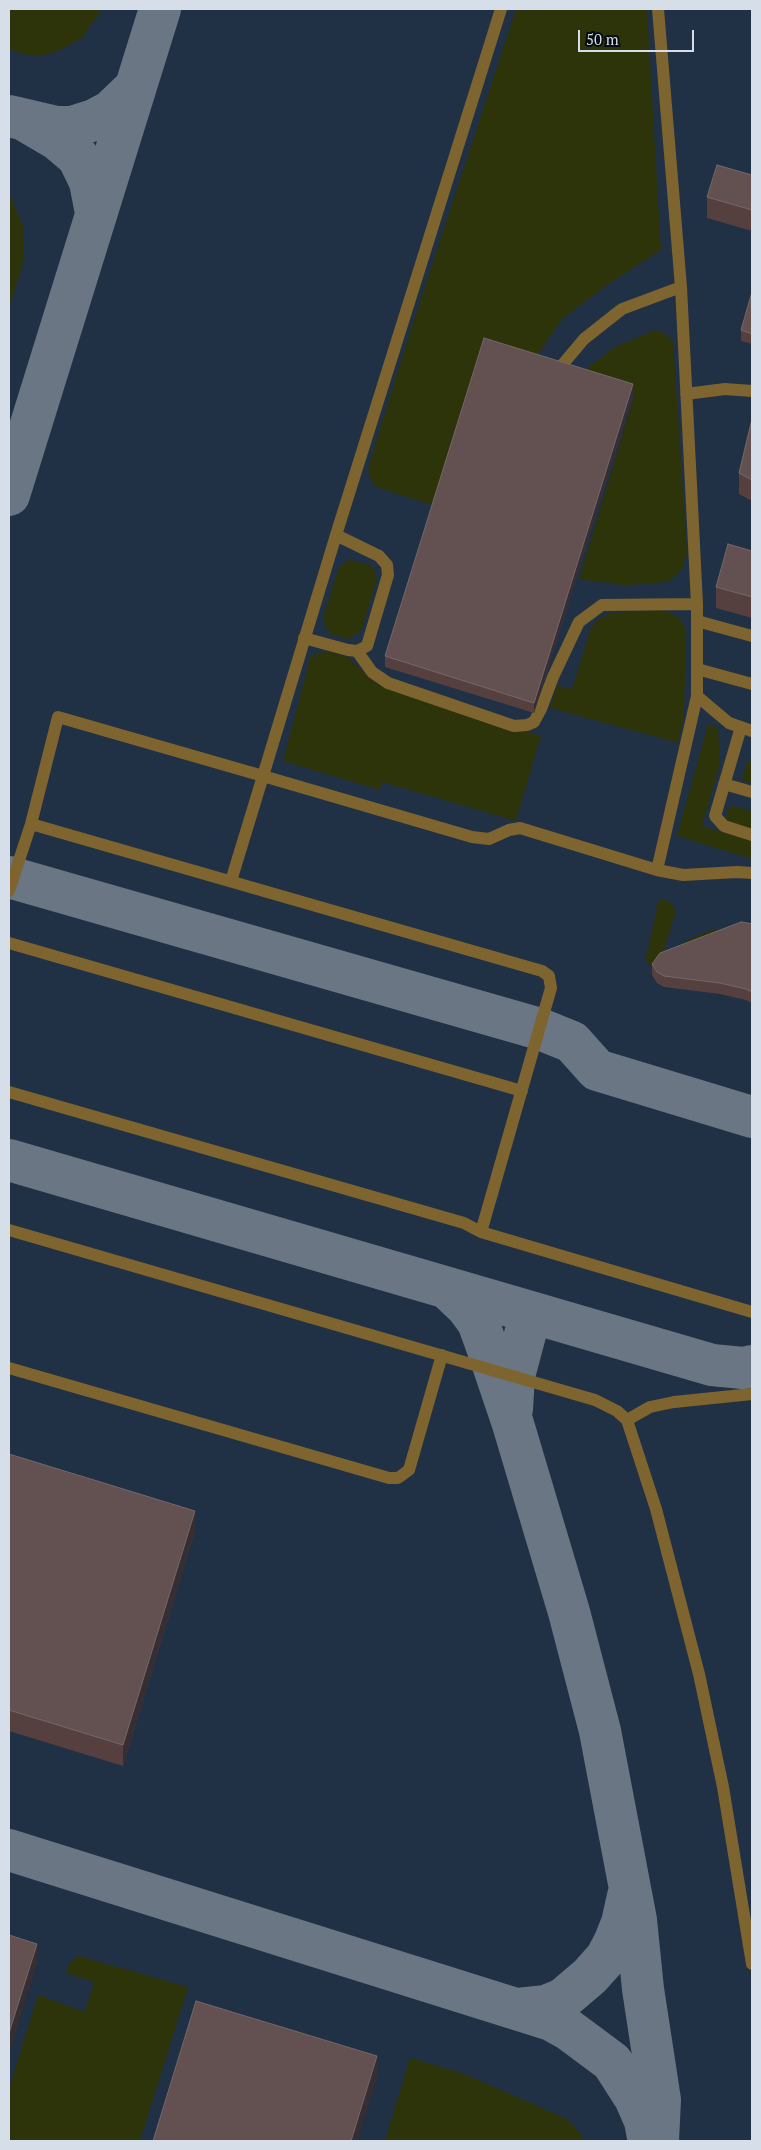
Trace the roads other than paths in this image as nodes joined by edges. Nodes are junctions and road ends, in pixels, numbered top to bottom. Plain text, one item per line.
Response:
1 (500, 9) edge
2 (658, 9) edge
3 (680, 287) junction
4 (563, 364) edge
5 (752, 391) edge
6 (686, 394) junction
7 (336, 534) junction
8 (697, 604) junction
9 (697, 621) junction
10 (752, 636) edge
11 (304, 638) junction
12 (357, 651) junction
13 (696, 668) junction
14 (752, 684) edge
15 (697, 696) junction
16 (746, 729) edge
17 (263, 776) junction
18 (724, 784) junction
19 (752, 792) edge
20 (31, 824) junction
21 (752, 835) edge
22 (657, 870) junction
23 (752, 873) edge
24 (231, 881) junction
25 (9, 891) edge
26 (9, 943) edge
27 (522, 1091) junction
28 (9, 1092) edge
29 (9, 1230) edge
30 (481, 1232) junction
31 (752, 1312) edge
32 (442, 1355) junction
33 (9, 1368) edge
34 (752, 1394) edge
35 (627, 1420) junction
36 (752, 1964) edge

1 - 7 lane
2 - 3 lane
3 - 4 lane
3 - 6 lane
5 - 6 lane
6 - 8 lane
7 - 11 lane
7 - 12 lane
8 - 9 lane
8 - 12 lane
9 - 10 lane
9 - 13 lane
11 - 12 lane
11 - 17 lane
13 - 14 lane
13 - 15 lane
15 - 16 lane
15 - 22 lane
16 - 18 lane
17 - 20 lane
17 - 22 lane
17 - 24 lane
18 - 19 lane
18 - 21 lane
20 - 24 lane
20 - 25 lane
22 - 23 lane
24 - 27 lane
26 - 27 lane
27 - 30 lane
28 - 30 lane
29 - 32 lane
30 - 31 lane
32 - 33 lane
32 - 35 lane
34 - 35 lane
35 - 36 lane

